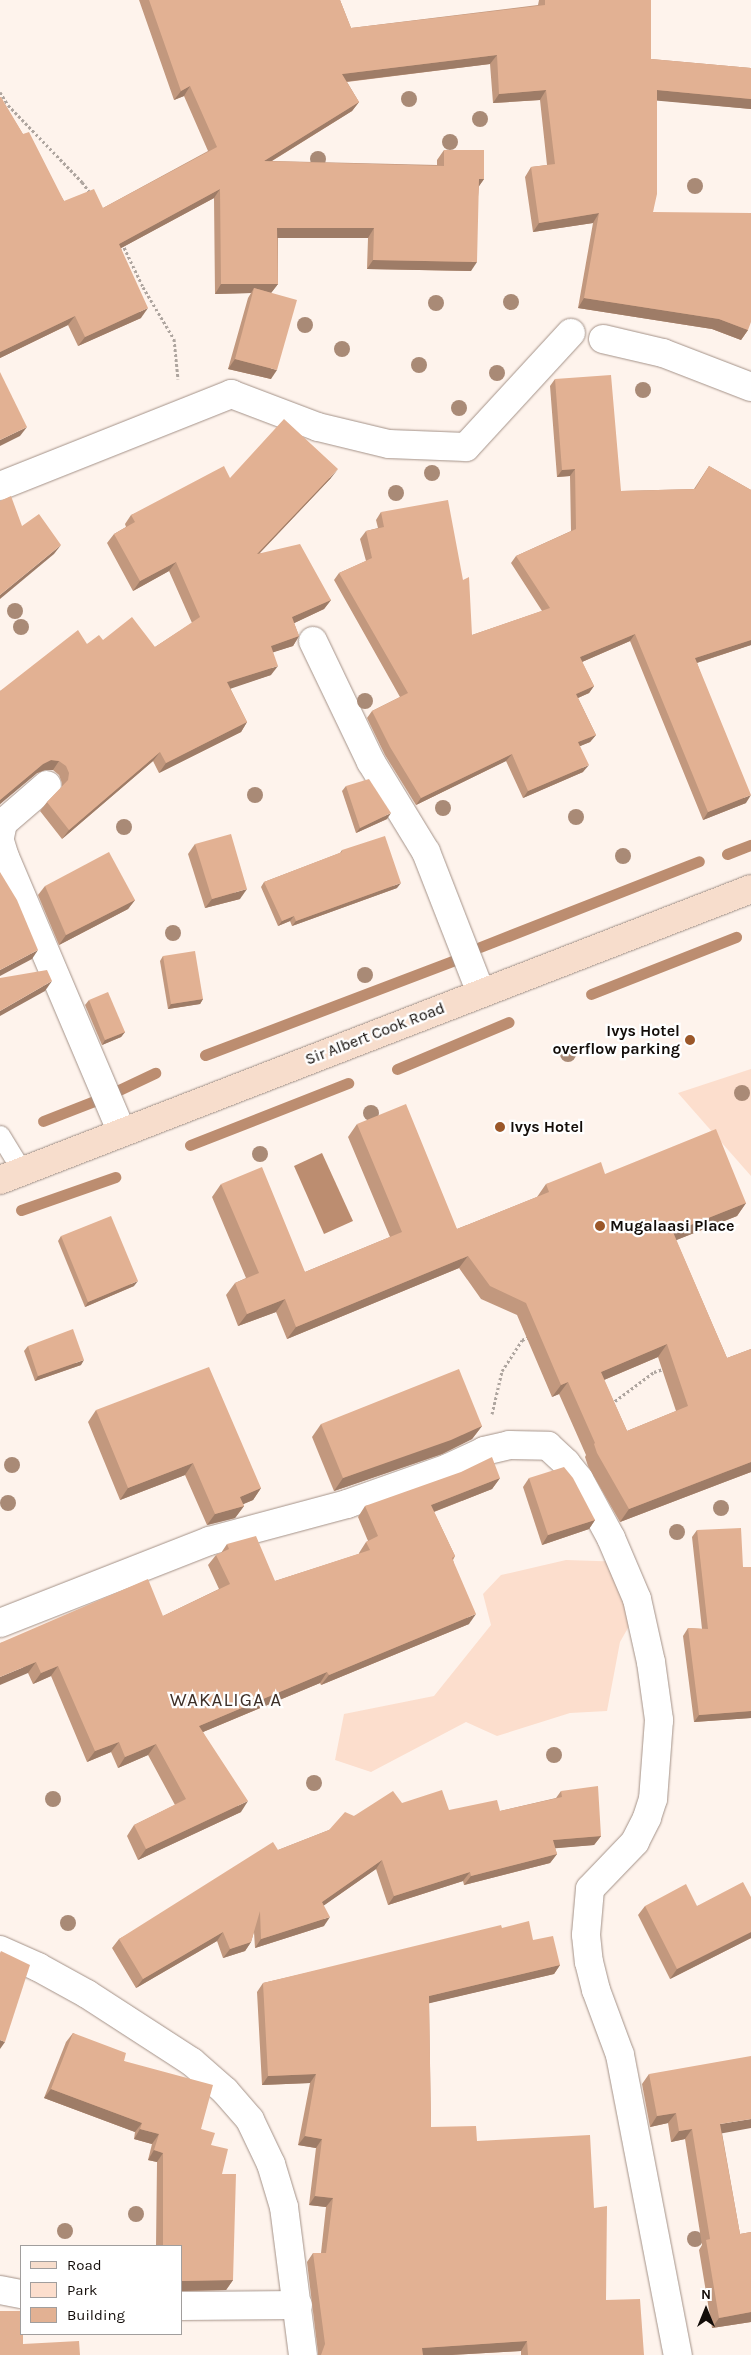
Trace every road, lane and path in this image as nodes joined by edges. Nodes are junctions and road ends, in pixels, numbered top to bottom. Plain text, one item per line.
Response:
1 (0, 92) edge
2 (92, 196) edge
3 (120, 239) edge
4 (571, 334) dead end
5 (603, 339) dead end
6 (751, 387) edge
7 (182, 413) junction
8 (0, 486) edge
9 (313, 641) dead end
10 (47, 785) dead end
11 (0, 837) edge
12 (0, 841) edge
13 (751, 889) edge
14 (481, 994) junction
15 (122, 1132) junction
16 (0, 1135) edge
17 (11, 1176) edge
18 (531, 1337) edge
19 (671, 1366) edge
20 (608, 1406) edge
21 (484, 1452) junction
22 (0, 1623) edge
23 (0, 1950) edge
24 (0, 2290) edge
25 (20, 2294) edge
26 (298, 2305) junction
27 (182, 2306) edge
28 (303, 2355) edge
29 (678, 2355) edge

1 - 2 path
3 - 7 path
4 - 7 street
5 - 6 street
7 - 8 street
9 - 14 street
10 - 11 street
12 - 15 street
13 - 14 main road, Sir Albert Cook Road
14 - 15 main road, Sir Albert Cook Road
15 - 17 main road, Sir Albert Cook Road
16 - 17 lane
18 - 21 path
19 - 20 path
21 - 22 street
21 - 29 street
23 - 26 street
24 - 25 street
26 - 27 street
26 - 28 street

